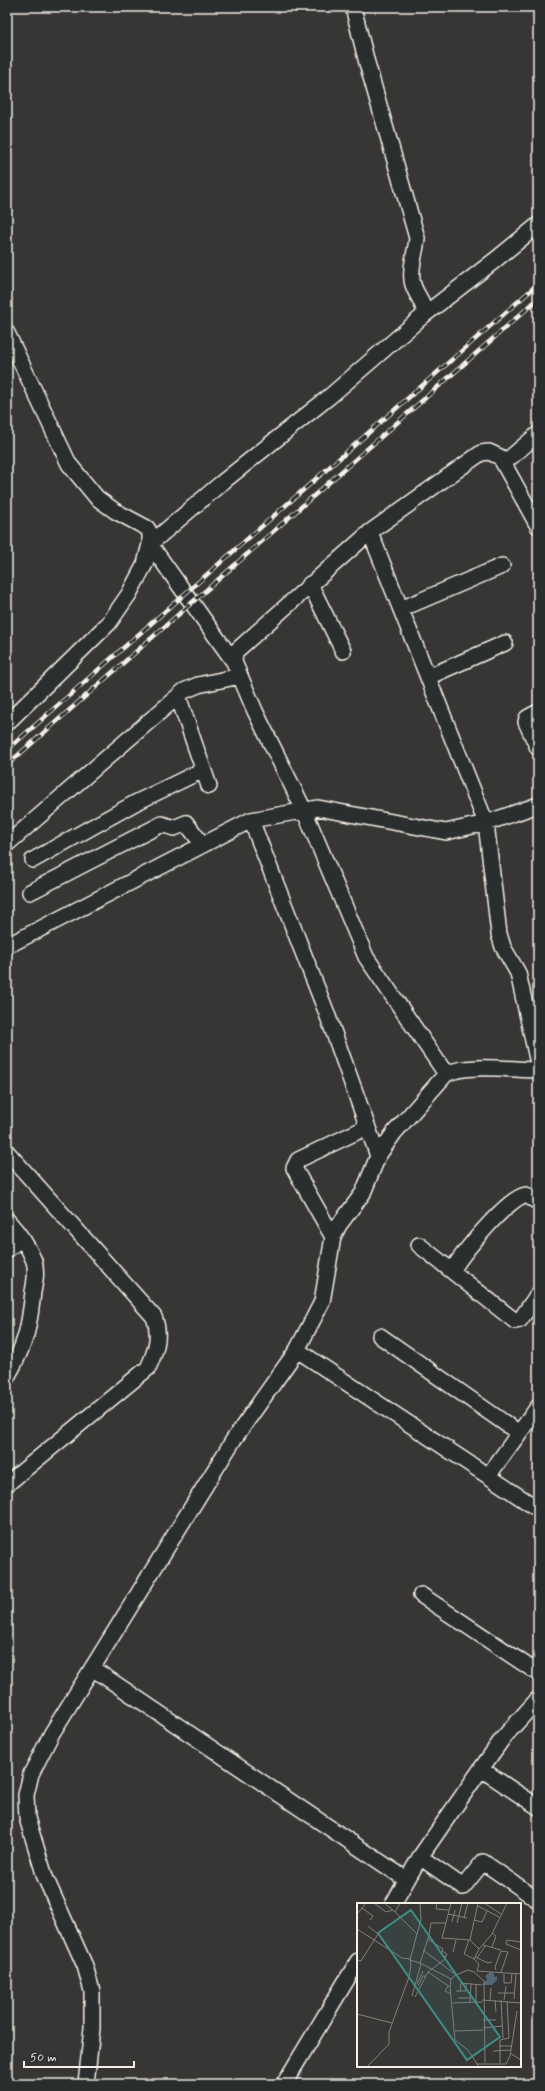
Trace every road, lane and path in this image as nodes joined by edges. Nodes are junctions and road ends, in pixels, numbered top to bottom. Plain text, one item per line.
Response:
1 (353, 7) edge
2 (538, 225) edge
3 (424, 315) junction
4 (7, 333) edge
5 (538, 434) edge
6 (504, 463) junction
7 (538, 526) edge
8 (370, 532) junction
9 (150, 544) junction
10 (502, 566) dead end
11 (310, 584) junction
12 (400, 609) junction
13 (505, 643) dead end
14 (343, 651) dead end
15 (234, 662) junction
16 (240, 676) junction
17 (428, 677) junction
18 (178, 696) junction
19 (538, 712) edge
20 (7, 723) edge
21 (538, 748) edge
22 (204, 770) junction
23 (209, 786) dead end
24 (538, 805) edge
25 (304, 810) junction
26 (251, 820) junction
27 (486, 823) junction
28 (7, 844) edge
29 (203, 845) junction
30 (34, 860) dead end
31 (30, 892) dead end
32 (7, 946) edge
33 (538, 1063) edge
34 (538, 1070) edge
35 (446, 1074) junction
36 (367, 1127) junction
37 (7, 1152) edge
38 (378, 1156) junction
39 (538, 1202) edge
40 (7, 1220) edge
41 (334, 1237) junction
42 (21, 1238) junction
43 (419, 1245) dead end
44 (7, 1250) edge
45 (452, 1271) junction
46 (538, 1294) edge
47 (380, 1336) dead end
48 (297, 1350) junction
49 (7, 1377) edge
50 (538, 1407) edge
51 (519, 1433) junction
52 (488, 1476) junction
53 (7, 1484) edge
54 (538, 1509) edge
55 (421, 1595) dead end
56 (92, 1668) junction
57 (538, 1673) edge
58 (538, 1699) edge
59 (481, 1769) junction
60 (538, 1807) edge
61 (420, 1857) junction
62 (407, 1880) junction
63 (538, 1900) edge
64 (394, 1903) edge
65 (357, 1963) edge
66 (86, 2084) edge
67 (284, 2084) edge

1 - 3 street
2 - 3 street
3 - 9 street
4 - 9 street
5 - 6 street
6 - 7 street
6 - 8 street
8 - 11 street
8 - 12 street
9 - 15 street
9 - 20 street
10 - 12 street
11 - 14 street
11 - 15 street
12 - 17 street
13 - 17 street
15 - 16 street
16 - 18 street
16 - 25 street
17 - 27 street
18 - 22 street
18 - 28 street
19 - 21 street
22 - 23 street
22 - 30 street
24 - 27 street
25 - 26 street
25 - 27 street
25 - 35 street
26 - 29 street
26 - 36 street
27 - 33 street
29 - 31 street
29 - 32 street
34 - 35 street
35 - 38 street
36 - 38 street
36 - 41 street
37 - 53 street
38 - 41 street
39 - 45 street
40 - 42 street
41 - 48 street
42 - 44 street
42 - 49 street
43 - 45 street
45 - 46 street
47 - 51 street
48 - 52 street
48 - 56 street
50 - 51 street
51 - 52 street
52 - 54 street
55 - 57 street
56 - 62 street
56 - 66 street
58 - 59 street
59 - 60 street
59 - 61 street
61 - 62 street
61 - 63 street
62 - 64 street
65 - 67 street

